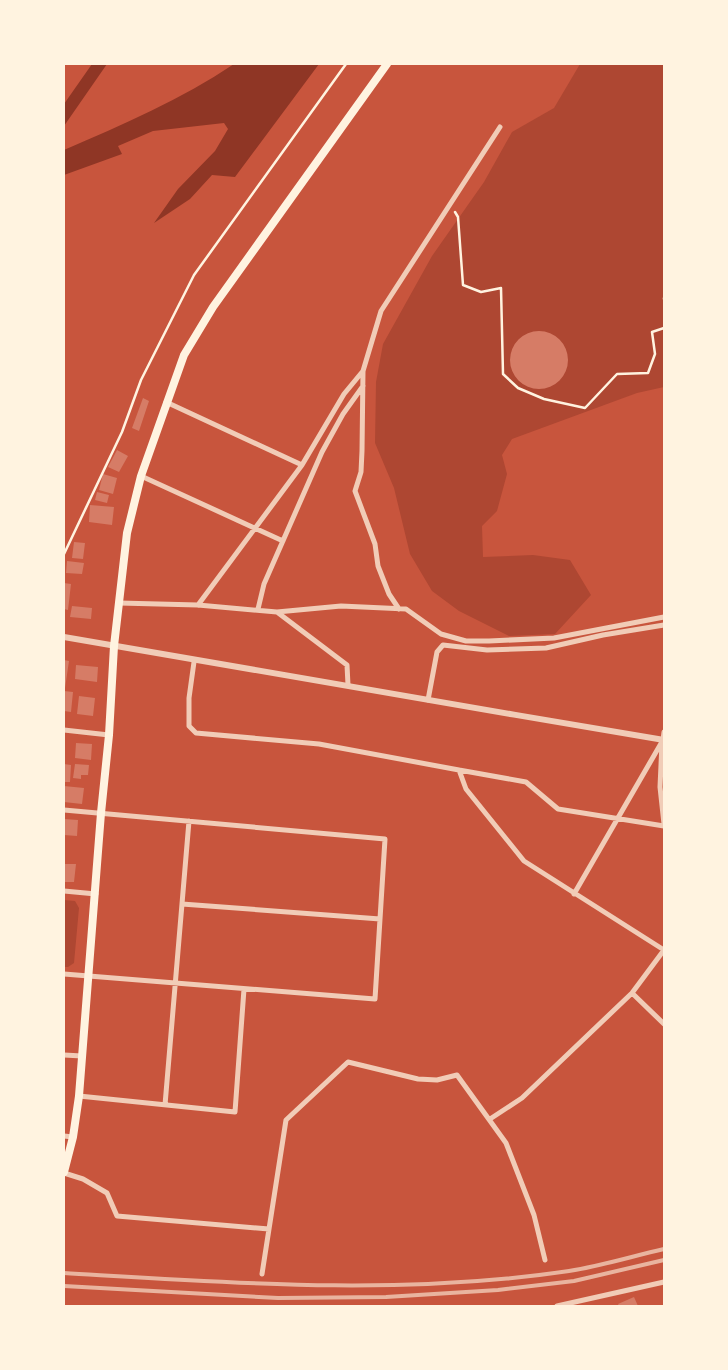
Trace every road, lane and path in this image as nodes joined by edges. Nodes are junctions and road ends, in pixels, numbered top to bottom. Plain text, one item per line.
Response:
1 (346, 64) edge
2 (387, 64) edge
3 (500, 126) dead end
4 (450, 202) junction
5 (664, 328) edge
6 (363, 371) junction
7 (363, 386) junction
8 (166, 402) junction
9 (314, 447) junction
10 (322, 452) junction
11 (302, 465) junction
12 (141, 476) junction
13 (253, 528) junction
14 (283, 541) junction
15 (64, 554) edge
16 (119, 603) junction
17 (198, 605) junction
18 (258, 609) junction
19 (399, 609) junction
20 (277, 612) junction
21 (664, 617) edge
22 (664, 625) edge
23 (64, 637) edge
24 (114, 646) junction
25 (194, 662) junction
26 (348, 686) junction
27 (428, 700) junction
28 (64, 730) edge
29 (664, 732) edge
30 (109, 735) junction
31 (663, 740) edge
32 (459, 770) junction
33 (64, 810) edge
34 (101, 813) junction
35 (620, 817) junction
36 (190, 821) junction
37 (664, 825) edge
38 (64, 891) edge
39 (96, 894) junction
40 (574, 894) junction
41 (182, 904) junction
42 (380, 919) junction
43 (664, 950) edge
44 (64, 974) edge
45 (89, 976) junction
46 (176, 983) junction
47 (244, 989) junction
48 (632, 993) junction
49 (664, 1024) edge
50 (64, 1055) edge
51 (82, 1056) junction
52 (79, 1096) junction
53 (165, 1105) junction
54 (490, 1120) junction
55 (64, 1136) edge
56 (74, 1137) junction
57 (64, 1172) edge
58 (269, 1229) junction
59 (545, 1260) dead end
60 (262, 1274) dead end
61 (664, 1282) edge
62 (557, 1306) edge

1 - 15 path
2 - 8 main road
3 - 4 street
4 - 5 path
4 - 6 street
6 - 7 street
6 - 9 street
7 - 10 street
7 - 19 street
8 - 11 street
8 - 12 main road
9 - 10 street
9 - 11 street
10 - 14 street
11 - 13 street
12 - 13 street
12 - 16 main road
13 - 14 street
13 - 17 street
14 - 18 street
16 - 17 street
16 - 24 main road
17 - 18 street
18 - 20 street
19 - 20 street
19 - 21 street
20 - 26 street
22 - 27 street
23 - 24 street
24 - 25 street
24 - 30 main road
25 - 26 street
25 - 32 street
26 - 27 street
27 - 31 street
28 - 30 street
29 - 31 street
30 - 34 main road
31 - 35 street
31 - 37 street
32 - 35 street
32 - 40 street
33 - 34 street
34 - 36 street
34 - 39 main road
35 - 37 street
35 - 40 street
36 - 41 street
36 - 42 street
38 - 39 street
39 - 45 main road
40 - 43 street
41 - 42 street
41 - 46 street
42 - 47 street
43 - 48 street
44 - 45 street
45 - 46 street
45 - 51 main road
46 - 47 street
46 - 53 street
47 - 53 street
48 - 49 street
48 - 54 street
50 - 51 street
51 - 52 main road
52 - 53 street
52 - 56 main road
54 - 58 street
54 - 59 street
55 - 56 street
56 - 57 main road
57 - 58 street
58 - 60 street
61 - 62 street

